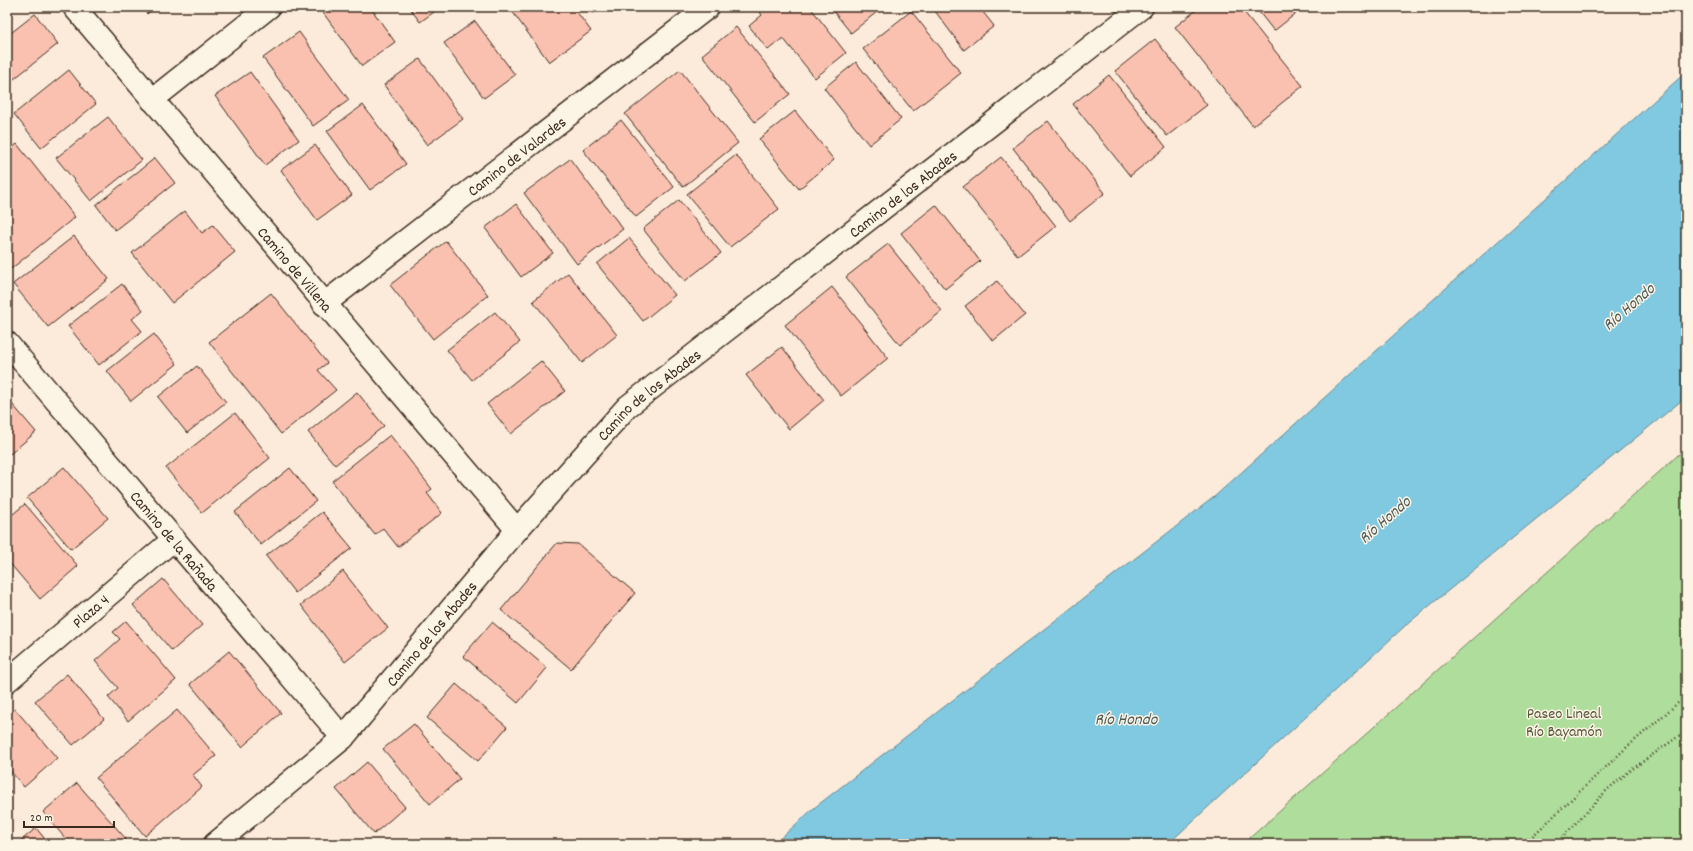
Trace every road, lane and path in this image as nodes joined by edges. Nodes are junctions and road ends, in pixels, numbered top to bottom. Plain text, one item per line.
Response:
1 (74, 7) edge
2 (269, 7) edge
3 (708, 7) edge
4 (1142, 7) edge
5 (152, 100) junction
6 (324, 304) junction
7 (7, 343) edge
8 (517, 530) junction
9 (174, 539) junction
10 (7, 682) edge
11 (1686, 696) edge
12 (1686, 731) edge
13 (343, 738) junction
14 (215, 844) edge
15 (1524, 844) edge
16 (1556, 844) edge

1 - 5 street, Camino de Villena
2 - 5 street
3 - 6 street, Camino de Valardes
4 - 8 street, Camino de los Abades
5 - 6 street, Camino de Villena
6 - 8 street, Camino de Villena
7 - 9 street, Camino de la Rañada
8 - 13 street, Camino de los Abades
9 - 10 street, Plaza 4
9 - 13 street, Camino de la Rañada
11 - 15 path
12 - 16 path
13 - 14 street, Camino de los Abades

